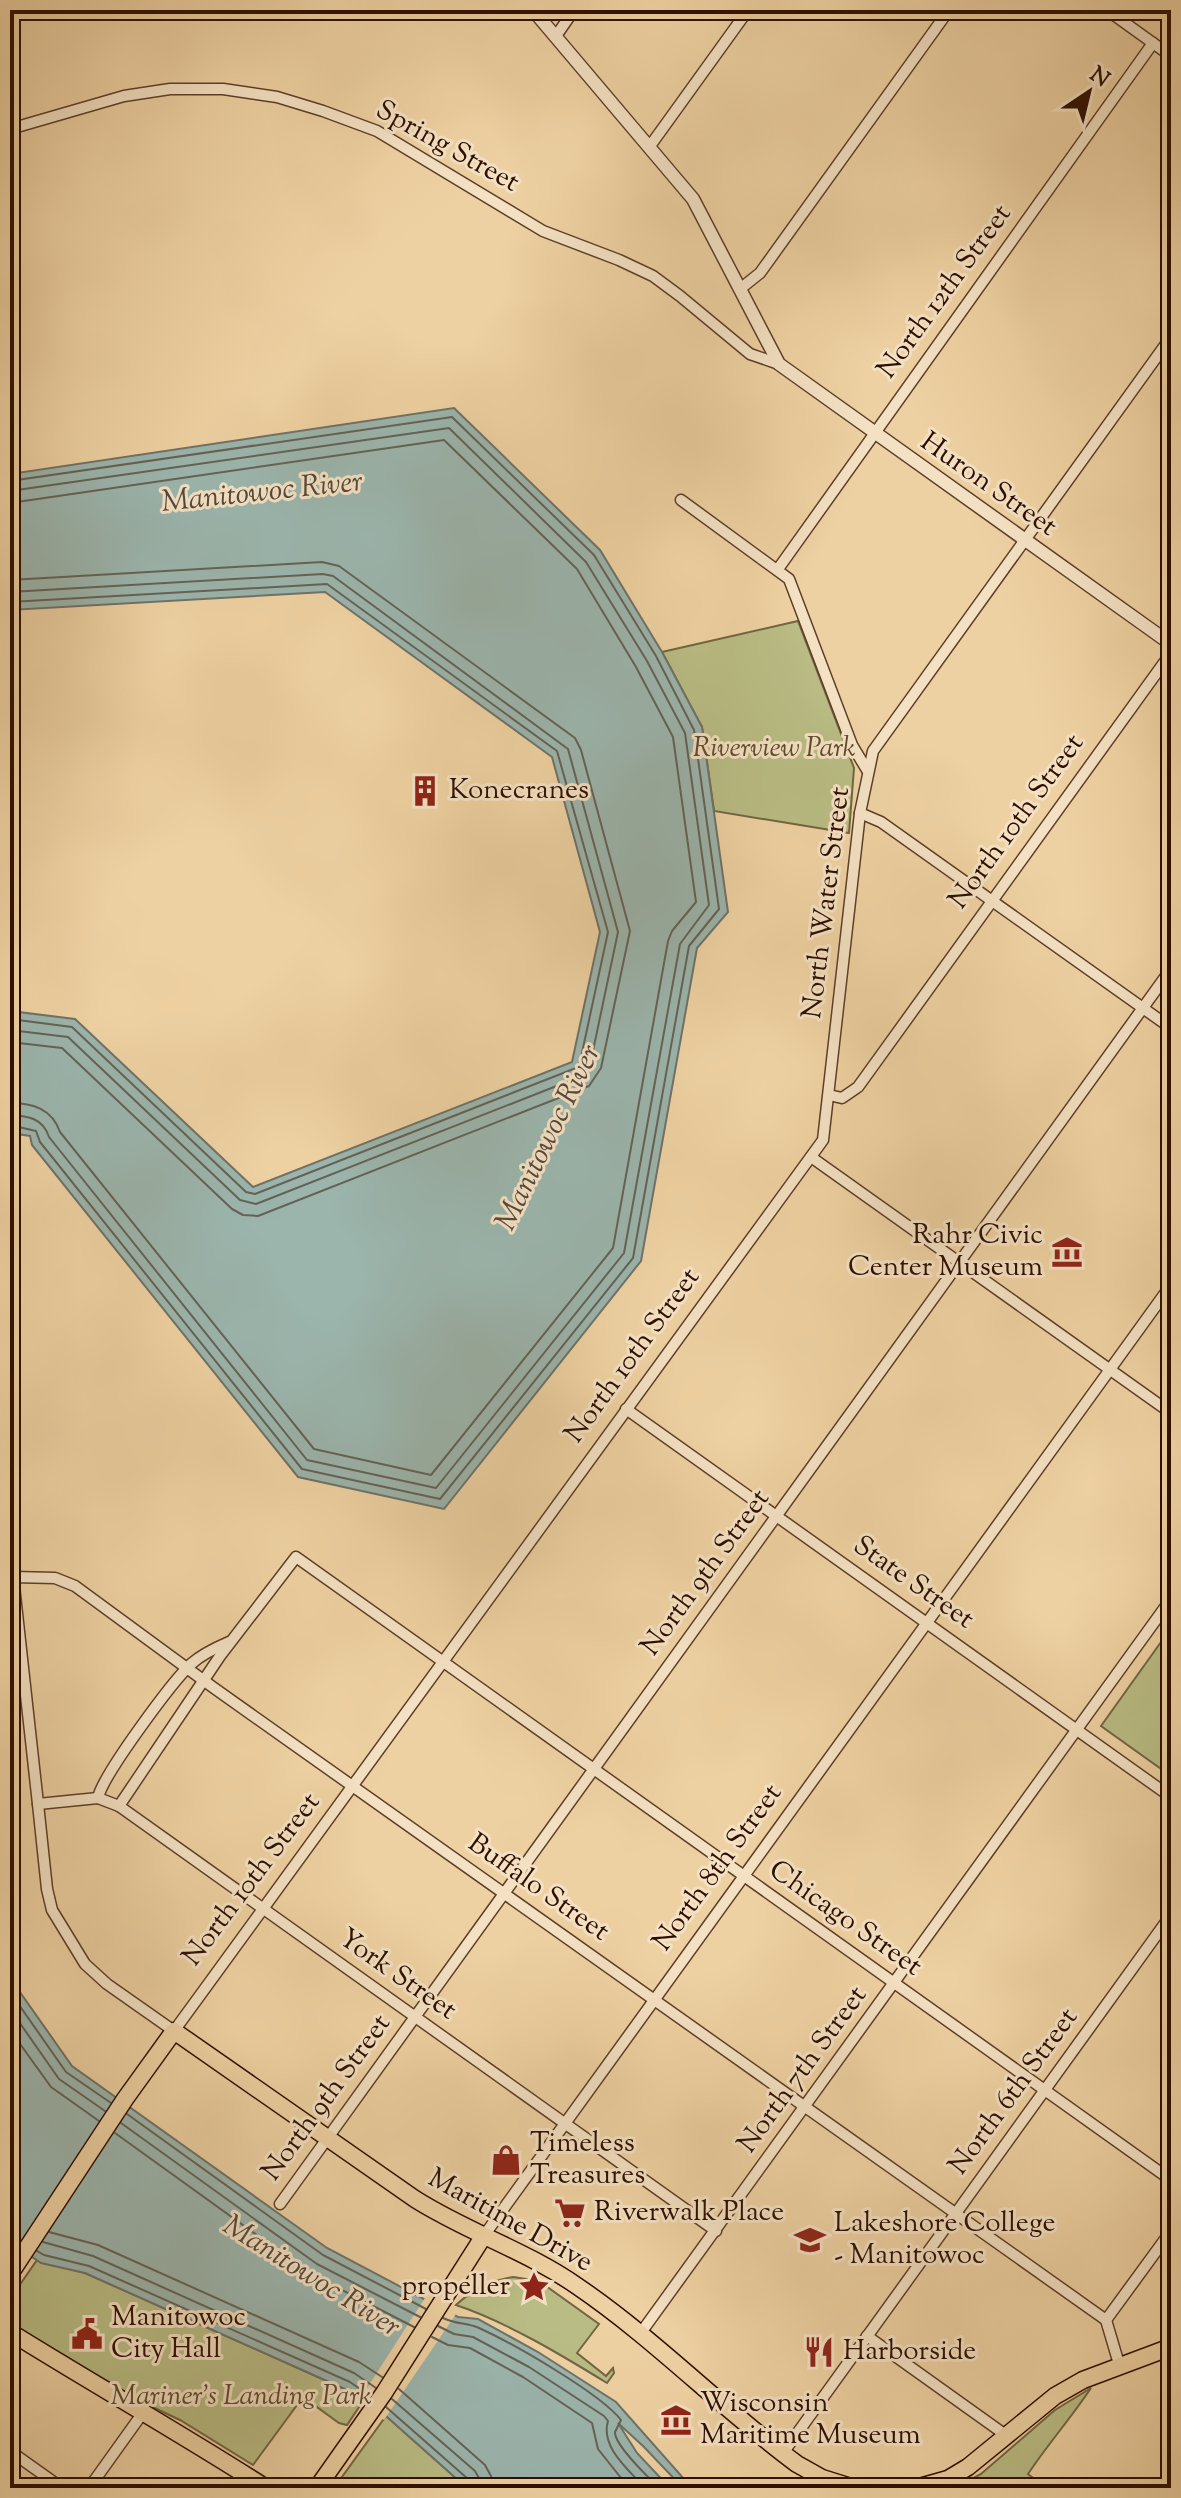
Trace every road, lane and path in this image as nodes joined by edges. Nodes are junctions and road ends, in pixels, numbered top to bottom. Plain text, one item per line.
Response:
1 (533, 10) edge
2 (574, 10) edge
3 (748, 10) edge
4 (949, 10) edge
5 (1107, 10) edge
6 (556, 36) junction
7 (1153, 43) junction
8 (1171, 56) edge
9 (10, 129) edge
10 (650, 146) junction
11 (740, 289) junction
12 (1171, 337) edge
13 (779, 364) junction
14 (874, 433) junction
15 (681, 500) dead end
16 (1024, 540) junction
17 (778, 569) junction
18 (1171, 644) edge
19 (1171, 653) edge
20 (867, 770) junction
21 (860, 813) junction
22 (991, 901) junction
23 (1171, 969) edge
24 (1143, 1008) junction
25 (1171, 1028) edge
26 (829, 1095) junction
27 (811, 1157) junction
28 (959, 1263) junction
29 (1171, 1285) edge
30 (1111, 1369) junction
31 (626, 1409) junction
32 (1171, 1413) edge
33 (776, 1515) junction
34 (10, 1518) edge
35 (13, 1577) junction
36 (1171, 1599) edge
37 (927, 1623) junction
38 (231, 1641) junction
39 (443, 1663) junction
40 (187, 1668) junction
41 (205, 1681) junction
42 (1077, 1729) junction
43 (594, 1771) junction
44 (354, 1787) junction
45 (1171, 1797) edge
46 (98, 1798) junction
47 (38, 1804) junction
48 (119, 1806) junction
49 (744, 1878) junction
50 (505, 1894) junction
51 (264, 1910) junction
52 (1171, 1915) edge
53 (895, 1984) junction
54 (655, 2000) junction
55 (415, 2017) junction
56 (174, 2031) junction
57 (1045, 2091) junction
58 (805, 2106) junction
59 (566, 2124) junction
60 (327, 2138) junction
61 (1171, 2180) edge
62 (280, 2204) dead end
63 (955, 2213) junction
64 (716, 2231) junction
65 (1171, 2231) edge
66 (483, 2237) junction
67 (10, 2274) edge
68 (1106, 2320) junction
69 (10, 2332) edge
70 (640, 2334) junction
71 (867, 2336) junction
72 (1171, 2347) edge
73 (1119, 2364) junction
74 (142, 2414) junction
75 (1007, 2436) junction
76 (10, 2451) edge
77 (783, 2453) junction
78 (62, 2488) edge
79 (89, 2488) edge
80 (266, 2488) edge
81 (317, 2488) edge
82 (854, 2488) edge
83 (916, 2488) edge

1 - 6 street
2 - 6 street
3 - 10 street
4 - 11 street
5 - 7 street
6 - 10 street
7 - 8 street
7 - 14 street, North 12th Street
9 - 13 street, Spring Street
10 - 11 street
11 - 13 street
12 - 16 street
13 - 14 street, Huron Street
14 - 16 street, Huron Street
14 - 17 street, North 12th Street
15 - 17 street, North Water Street
16 - 18 street, Huron Street
16 - 20 street
17 - 20 street, North Water Street
19 - 22 street, North 10th Street
20 - 21 street, North Water Street
21 - 22 street
21 - 26 street, North Water Street
22 - 24 street
22 - 26 street, North 10th Street
23 - 24 street, North 9th Street
24 - 25 street
24 - 28 street, North 9th Street
26 - 27 street, North 10th Street
27 - 28 street
27 - 31 street, North 10th Street
28 - 30 street
28 - 33 street, North 9th Street
29 - 30 street, North 8th Street
30 - 32 street
30 - 37 street, North 8th Street
31 - 33 street, State Street
31 - 39 street, North 10th Street
33 - 37 street, State Street
33 - 43 street, North 9th Street
34 - 35 street
35 - 40 street, Buffalo Street
35 - 47 street
36 - 42 street, North 7th Street
37 - 42 street, State Street
37 - 49 street, North 8th Street
38 - 39 street, Chicago Street
38 - 40 street
38 - 41 street
39 - 43 street, Chicago Street
39 - 44 street, North 10th Street
40 - 41 street, Buffalo Street
40 - 46 street
41 - 44 street, Buffalo Street
41 - 48 street
42 - 45 street, State Street
42 - 53 street, North 7th Street
43 - 49 street, Chicago Street
43 - 50 street, North 9th Street
44 - 50 street, Buffalo Street
44 - 51 street, North 10th Street
46 - 47 street, York Street
46 - 48 street, York Street
47 - 56 street
48 - 51 street, York Street
49 - 53 street, Chicago Street
49 - 54 street, North 8th Street
50 - 54 street, Buffalo Street
50 - 55 street, North 9th Street
51 - 55 street, York Street
51 - 56 street, North 10th Street
52 - 57 street, North 6th Street
53 - 57 street, Chicago Street
53 - 58 street, North 7th Street
54 - 58 street, Buffalo Street
54 - 59 street, North 8th Street
55 - 59 street, York Street
55 - 60 street, North 9th Street
56 - 60 main road, Maritime Drive
56 - 67 main road, North 10th Street
57 - 61 street, Chicago Street
57 - 63 street, North 6th Street
58 - 63 street, Buffalo Street
58 - 64 street, North 7th Street
59 - 64 street, York Street
59 - 66 street, North 8th Street
60 - 62 street, North 9th Street
60 - 66 main road, Maritime Drive
63 - 68 street, Buffalo Street
63 - 71 street, North 6th Street
64 - 70 street, North 7th Street
65 - 68 street
66 - 70 main road, Maritime Drive
66 - 81 main road, North 8th Street
68 - 73 street
69 - 74 main road
70 - 77 main road, Maritime Drive
71 - 75 street
71 - 77 street, North 6th Street
72 - 73 main road
73 - 75 main road
74 - 79 street
74 - 80 main road
75 - 83 main road
76 - 78 street
77 - 82 main road, Maritime Drive

